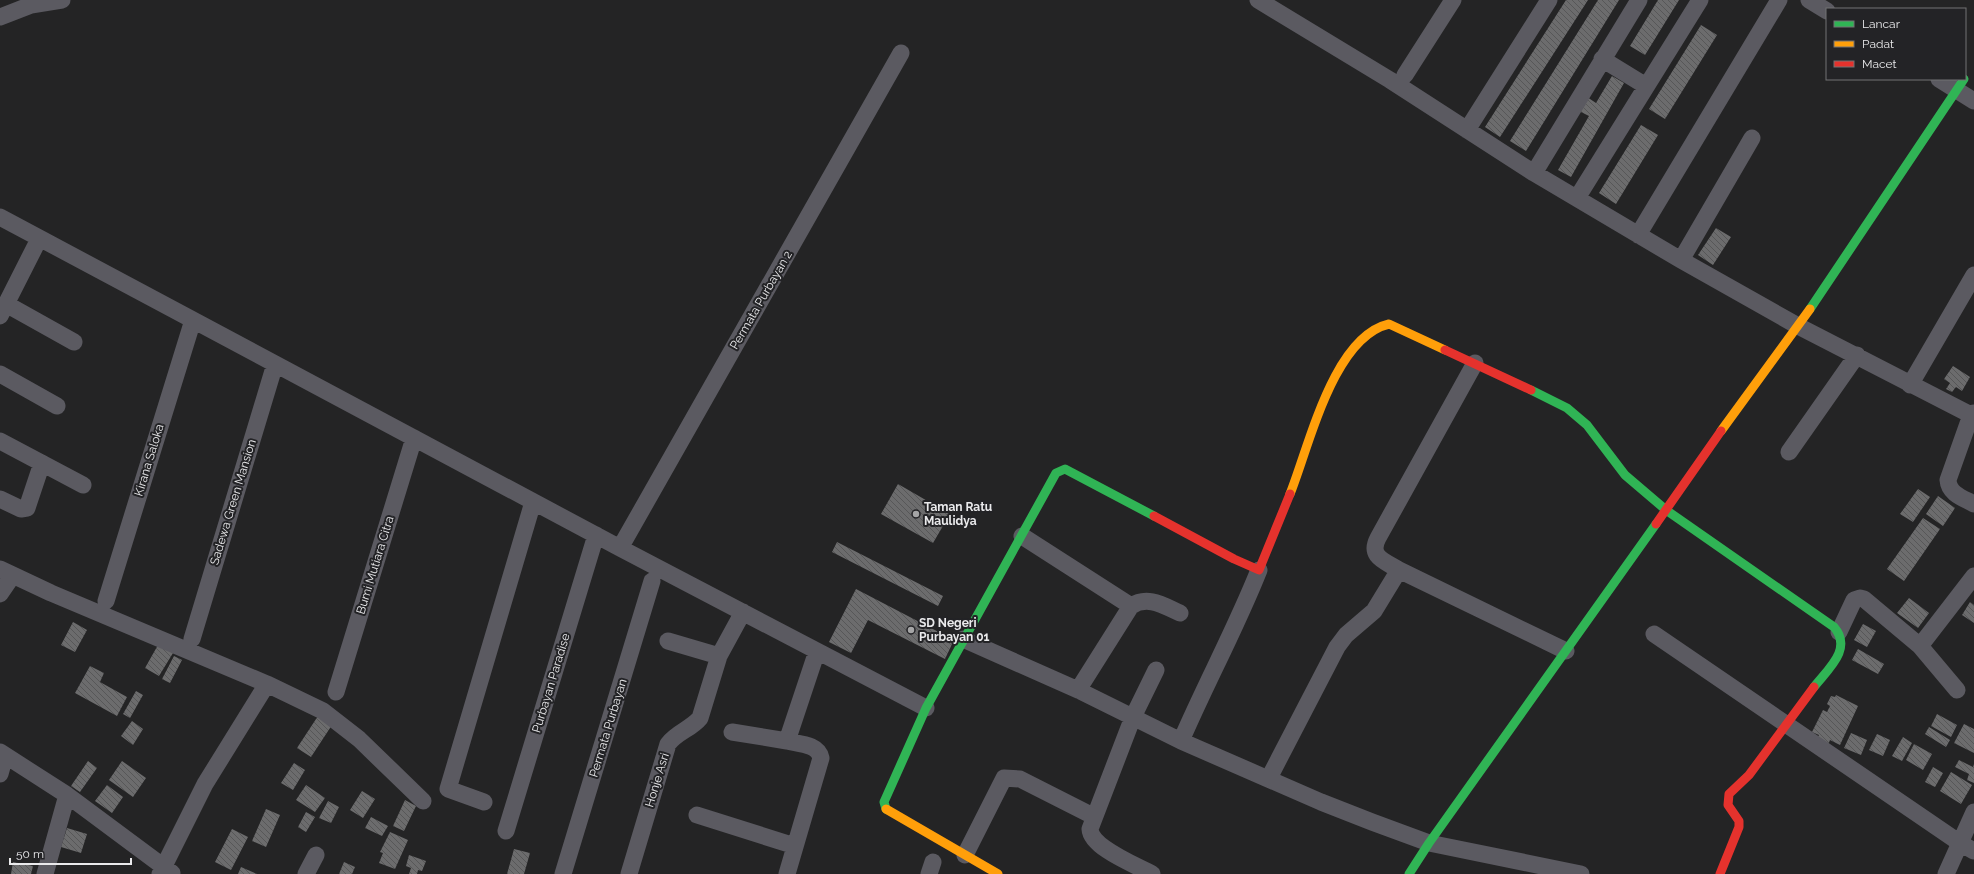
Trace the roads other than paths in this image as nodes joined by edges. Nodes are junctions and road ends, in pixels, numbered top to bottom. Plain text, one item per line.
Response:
1 (62, 0) edge
2 (1258, 0) edge
3 (1453, 0) edge
4 (1548, 0) edge
5 (1639, 0) edge
6 (1700, 0) edge
7 (1779, 0) edge
8 (1809, 0) edge
9 (1826, 10) edge
10 (0, 16) edge
11 (902, 52) dead end
12 (1602, 59) junction
13 (1405, 75) dead end
14 (1963, 80) edge
15 (1964, 80) edge
16 (1646, 86) junction
17 (1974, 100) edge
18 (1467, 130) junction
19 (1752, 138) dead end
20 (1534, 173) junction
21 (1577, 198) junction
22 (0, 217) edge
23 (1638, 235) junction
24 (39, 239) junction
25 (1681, 260) junction
26 (1974, 276) edge
27 (3, 310) edge
28 (193, 320) junction
29 (1798, 326) junction
30 (74, 342) dead end
31 (1857, 355) junction
32 (1475, 363) junction
33 (275, 364) junction
34 (0, 374) edge
35 (1910, 385) junction
36 (57, 406) dead end
37 (1972, 414) edge
38 (414, 438) junction
39 (0, 441) edge
40 (1789, 452) dead end
41 (42, 463) junction
42 (83, 485) dead end
43 (0, 499) edge
44 (533, 502) junction
45 (1974, 504) edge
46 (1668, 508) junction
47 (596, 535) junction
48 (1022, 536) junction
49 (620, 548) junction
50 (1258, 570) junction
51 (1400, 570) junction
52 (6, 572) edge
53 (1974, 576) edge
54 (652, 581) dead end
55 (0, 594) edge
56 (106, 601) dead end
57 (1132, 606) junction
58 (743, 612) junction
59 (1180, 613) dead end
60 (1839, 632) junction
61 (1654, 634) dead end
62 (192, 639) dead end
63 (963, 639) junction
64 (668, 641) dead end
65 (1920, 646) junction
66 (818, 651) junction
67 (1566, 651) junction
68 (719, 656) junction
69 (1156, 670) dead end
70 (267, 684) junction
71 (1078, 690) junction
72 (1957, 690) dead end
73 (336, 692) dead end
74 (926, 708) junction
75 (1133, 717) junction
76 (1787, 725) junction
77 (732, 732) dead end
78 (787, 741) junction
79 (1181, 741) junction
80 (3, 754) edge
81 (0, 774) edge
82 (1269, 778) junction
83 (67, 795) junction
84 (423, 801) dead end
85 (484, 802) dead end
86 (1974, 812) edge
87 (697, 815) dead end
88 (1093, 816) junction
89 (506, 831) dead end
90 (1429, 843) junction
91 (795, 846) junction
92 (1967, 847) edge
93 (316, 854) dead end
94 (965, 855) junction
95 (166, 872) edge
96 (45, 874) edge
97 (306, 874) edge
98 (563, 874) edge
99 (629, 874) edge
100 (787, 874) edge
101 (998, 874) edge
102 (1152, 874) edge
103 (1409, 874) edge
104 (1581, 874) edge
105 (1720, 874) edge
106 (1946, 874) edge

1 - 10 street
2 - 18 street
3 - 13 street
4 - 18 street
5 - 12 street
6 - 16 street
7 - 23 street
8 - 9 street
11 - 49 street, Permata Purbayan 2
12 - 16 street
12 - 20 street
14 - 29 street
15 - 17 street
16 - 21 street
18 - 20 street
19 - 25 street
20 - 21 street
21 - 23 street
22 - 24 street
23 - 25 street
24 - 27 street
24 - 28 street
25 - 29 street
26 - 35 street
27 - 30 street
28 - 33 street
28 - 56 street, Kirana Saloka
29 - 31 street
29 - 46 street
31 - 35 street
31 - 40 street
32 - 46 street
32 - 50 street
32 - 51 street
33 - 38 street
33 - 62 street, Sadewa Green Mansion
34 - 36 street
35 - 37 street
37 - 45 street
38 - 44 street
38 - 73 street, Bumi Mutiara Citra
39 - 41 street
41 - 42 street
41 - 43 street
44 - 47 street
44 - 85 street
46 - 60 street
46 - 67 street
47 - 49 street
47 - 89 street, Purbayan Paradise
48 - 50 street
48 - 57 street
48 - 63 street
49 - 58 street
50 - 79 street
51 - 67 street
51 - 82 street
52 - 55 street
52 - 70 street
53 - 65 street
54 - 98 street, Permata Purbayan
57 - 59 street
57 - 71 street
58 - 66 street
58 - 68 street, Honje Asri
60 - 65 street
60 - 76 street
61 - 76 street
63 - 71 street
63 - 74 street
64 - 68 street
65 - 72 street
66 - 74 street
66 - 78 street
67 - 90 street
68 - 99 street, Honje Asri
69 - 75 street
70 - 84 street
70 - 95 street
71 - 75 street
74 - 94 street
75 - 79 street
75 - 88 street
76 - 92 street
76 - 105 street
77 - 78 street
78 - 91 street
79 - 82 street
80 - 81 street
80 - 83 street
82 - 90 street
83 - 95 street
83 - 96 street
86 - 92 street
87 - 91 street
88 - 94 street
88 - 102 street
90 - 103 street
90 - 104 street
91 - 100 street
92 - 106 street
93 - 97 street
94 - 101 street

